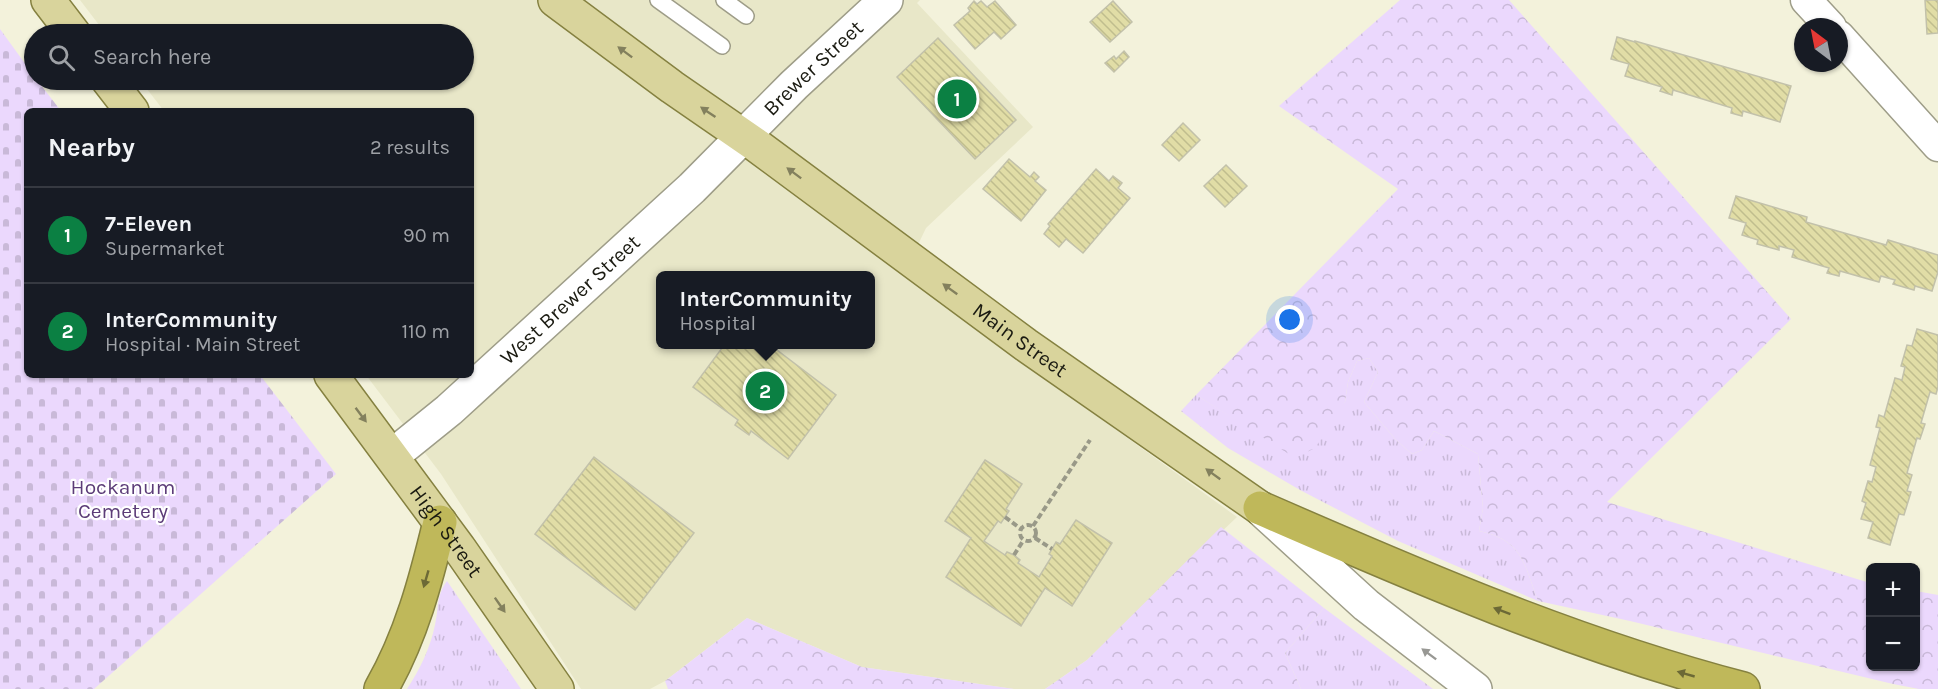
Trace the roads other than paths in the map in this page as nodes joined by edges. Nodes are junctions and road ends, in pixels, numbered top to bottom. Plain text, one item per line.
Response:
1 (48, 0) edge
2 (555, 0) edge
3 (658, 0) edge
4 (724, 0) edge
5 (886, 0) edge
6 (1806, 0) edge
7 (746, 16) dead end
8 (1823, 18) edge
9 (66, 24) edge
10 (722, 46) dead end
11 (1848, 46) edge
12 (116, 90) edge
13 (130, 108) edge
14 (744, 137) junction
15 (1938, 146) edge
16 (333, 378) edge
17 (392, 456) junction
18 (1260, 508) junction
19 (440, 522) junction
20 (381, 689) edge
21 (557, 689) edge
22 (1475, 689) edge
23 (1743, 689) edge

1 - 9 main road
14 -> 2 main road, Main Street
3 - 10 lane
4 - 7 lane
5 - 14 main road, Brewer Street
6 - 8 street
11 - 15 street
12 - 13 main road
14 - 17 main road, West Brewer Street
18 -> 14 main road, Main Street
16 -> 17 main road, High Street
17 - 19 main road, High Street
22 -> 18 main road, Main Street
23 -> 18 highway
19 -> 20 highway
19 -> 21 main road, High Street

